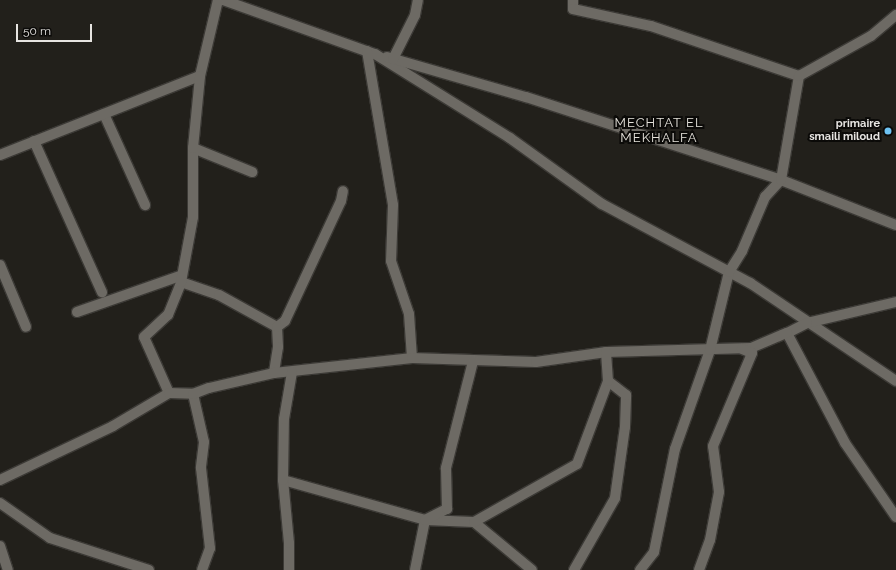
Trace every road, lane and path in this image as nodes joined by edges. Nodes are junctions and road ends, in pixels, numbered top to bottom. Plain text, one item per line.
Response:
1 (218, 0) edge
2 (224, 0) edge
3 (418, 0) edge
4 (574, 0) edge
5 (896, 15) edge
6 (371, 52) junction
7 (393, 59) junction
8 (200, 76) junction
9 (799, 76) junction
10 (104, 114) junction
11 (34, 142) junction
12 (192, 148) junction
13 (0, 155) edge
14 (252, 172) dead end
15 (781, 180) junction
16 (343, 191) dead end
17 (145, 205) dead end
18 (896, 225) edge
19 (0, 265) edge
20 (729, 272) junction
21 (180, 279) junction
22 (102, 292) dead end
23 (896, 302) edge
24 (77, 312) dead end
25 (808, 323) junction
26 (26, 327) dead end
27 (277, 327) junction
28 (787, 333) junction
29 (740, 348) junction
30 (710, 350) junction
31 (606, 352) junction
32 (412, 358) junction
33 (473, 361) junction
34 (292, 372) junction
35 (274, 373) junction
36 (608, 381) junction
37 (896, 381) edge
38 (169, 393) junction
39 (192, 394) junction
40 (0, 480) edge
41 (283, 480) junction
42 (0, 503) edge
43 (896, 517) edge
44 (425, 520) junction
45 (474, 522) junction
46 (0, 546) edge
47 (8, 570) edge
48 (149, 570) edge
49 (202, 570) edge
50 (289, 570) edge
51 (415, 570) edge
52 (532, 570) edge
53 (574, 570) edge
54 (640, 570) edge
55 (698, 570) edge

1 - 8 street
2 - 6 street
3 - 7 street
4 - 9 street
5 - 9 street
6 - 7 street
6 - 20 street
6 - 32 street
7 - 15 street
8 - 10 street
8 - 12 street
9 - 15 street
10 - 11 street
10 - 17 street
11 - 13 street
11 - 22 street
12 - 14 street
12 - 21 street
15 - 18 street
15 - 20 street
16 - 27 street
19 - 26 street
20 - 25 street
20 - 30 street
21 - 24 street
21 - 27 street
21 - 38 street
23 - 25 street
25 - 28 street
25 - 37 street
27 - 35 street
28 - 29 street
28 - 43 street
29 - 30 street
29 - 55 street
30 - 31 street
30 - 54 street
31 - 33 street
31 - 36 street
32 - 33 street
32 - 34 street
33 - 44 street
34 - 35 street
34 - 41 street
35 - 39 street
36 - 45 street
36 - 53 street
38 - 39 street
38 - 40 street
39 - 49 street
41 - 44 street
41 - 50 street
42 - 48 street
44 - 45 street
44 - 51 street
45 - 52 street
46 - 47 street

